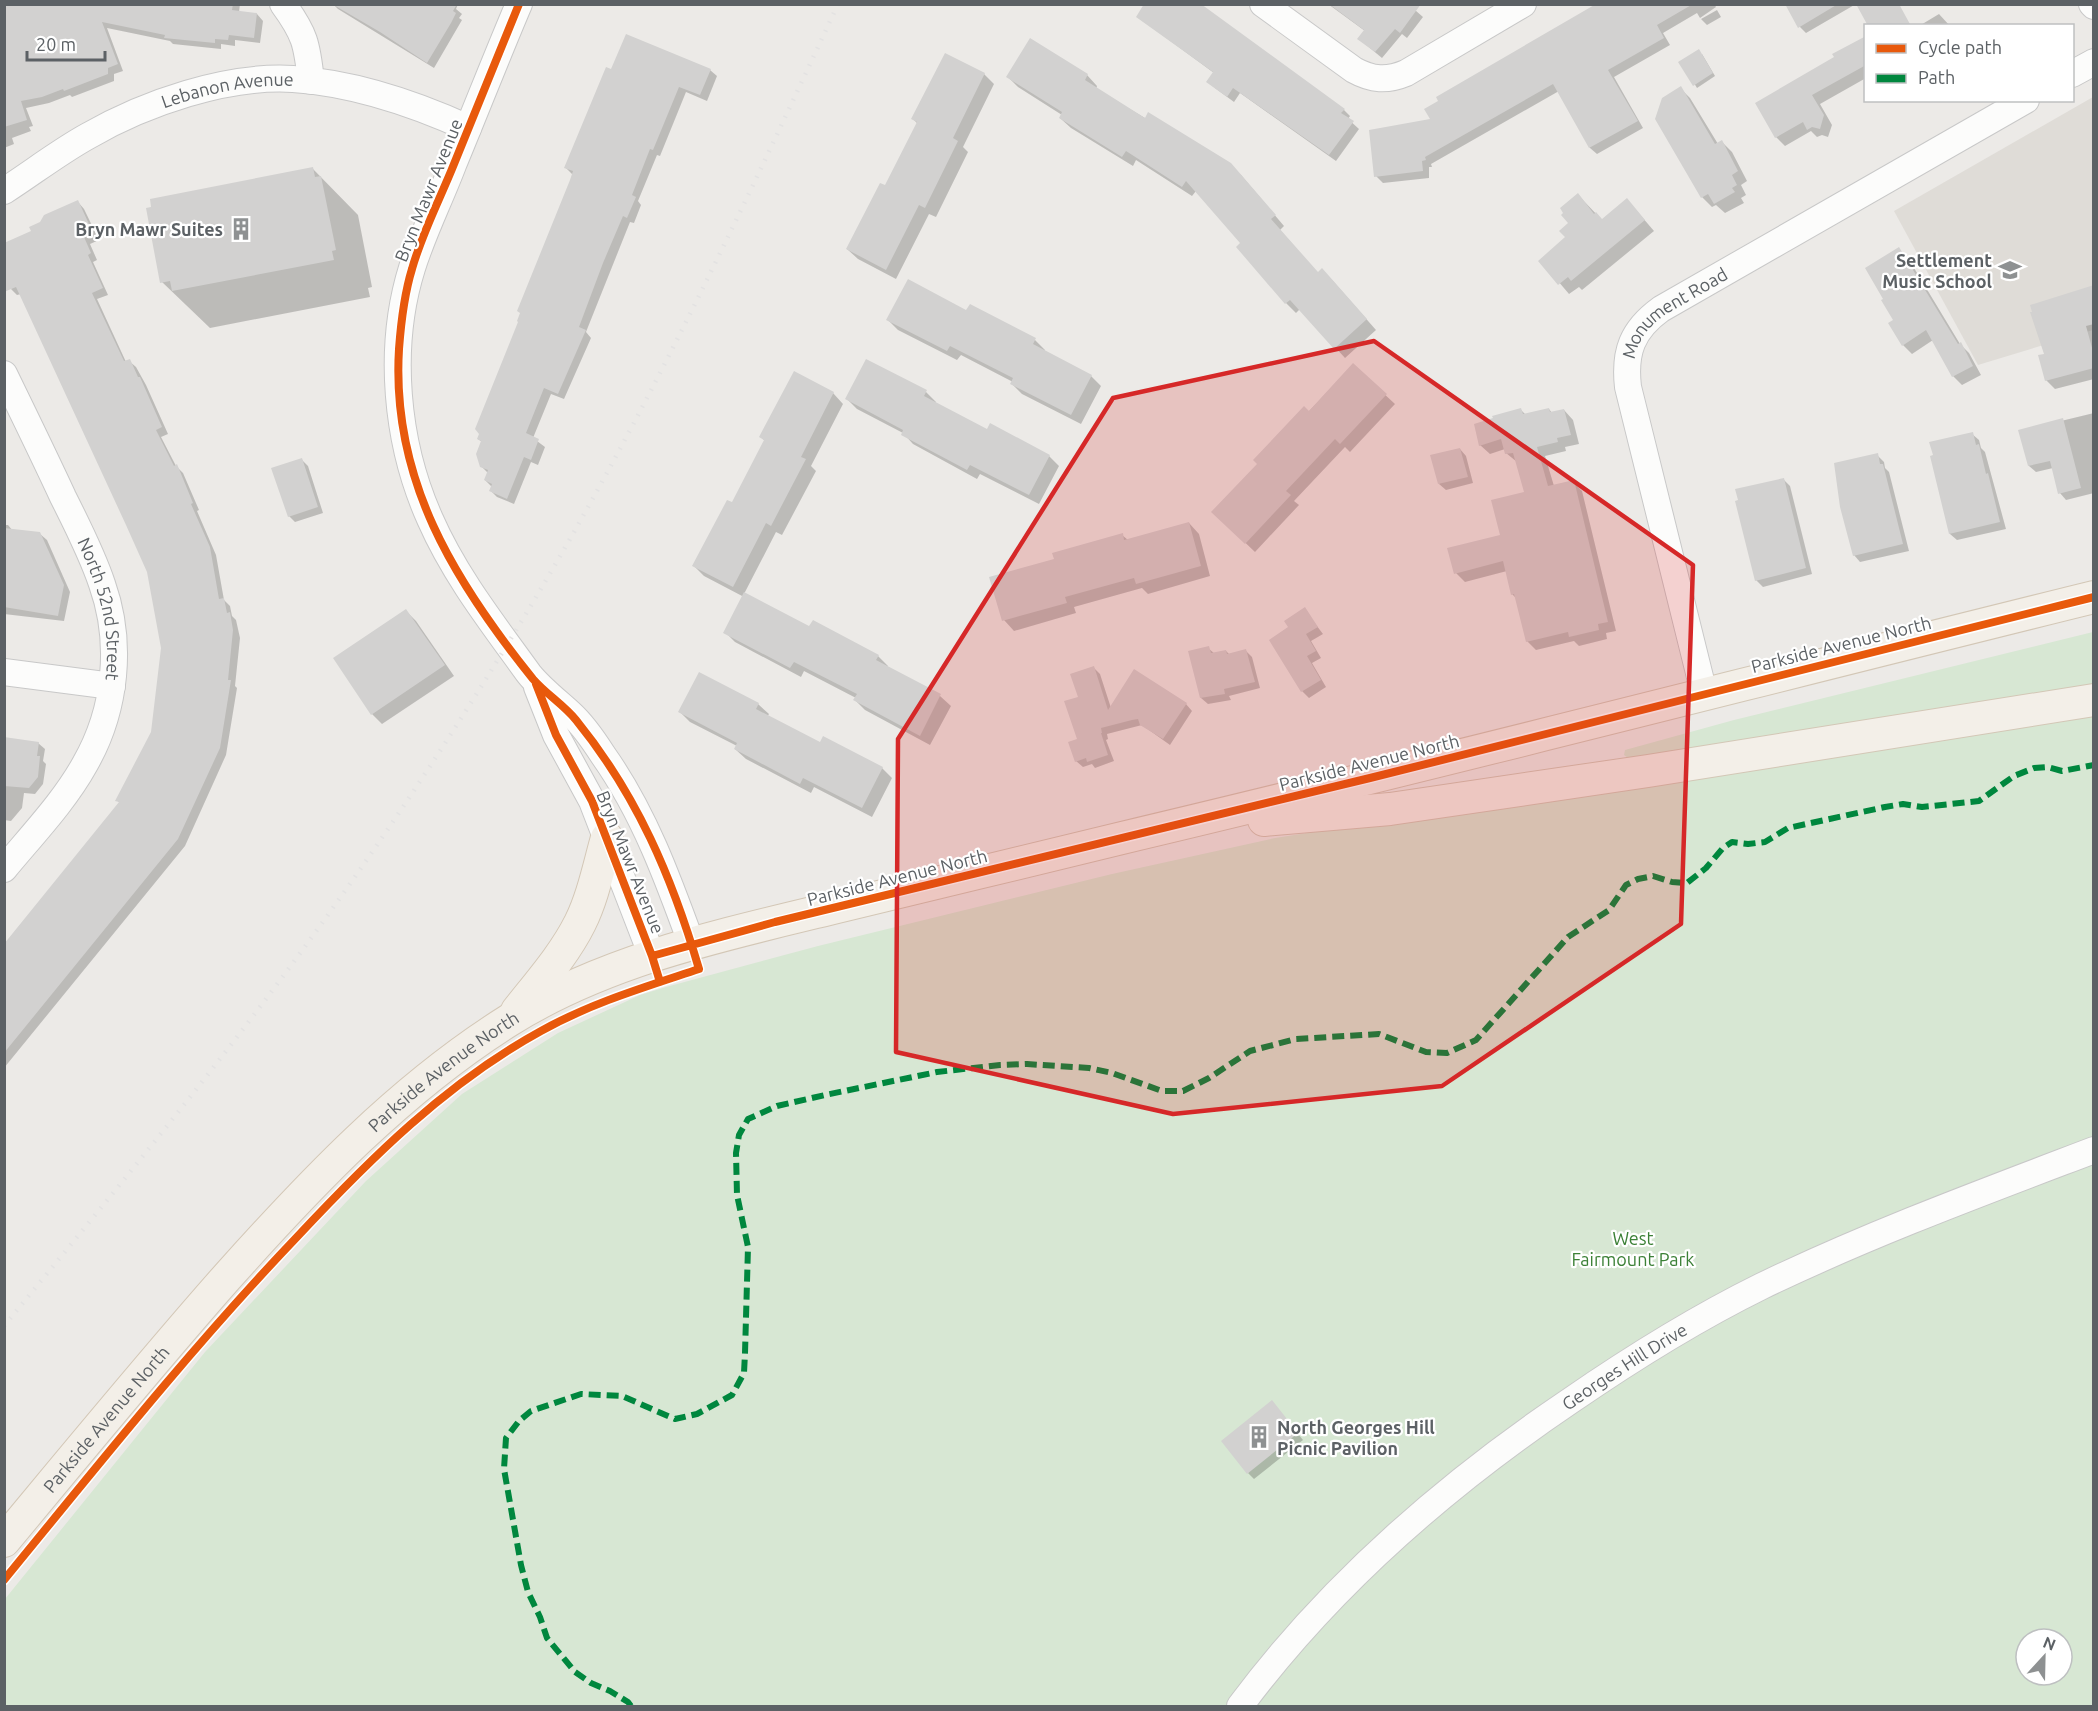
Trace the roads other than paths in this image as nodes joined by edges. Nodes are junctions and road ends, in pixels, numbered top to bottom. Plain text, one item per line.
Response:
1 (283, 4) edge
2 (519, 4) edge
3 (1263, 4) edge
4 (1523, 4) edge
5 (2094, 62) edge
6 (2074, 73) edge
7 (311, 81) junction
8 (2023, 102) edge
9 (468, 128) junction
10 (4, 191) edge
11 (4, 374) edge
12 (2094, 597) edge
13 (4, 672) edge
14 (535, 681) junction
15 (112, 686) junction
16 (1704, 693) junction
17 (2094, 700) edge
18 (1162, 829) junction
19 (607, 838) junction
20 (4, 868) edge
21 (692, 945) junction
22 (652, 956) junction
23 (511, 1019) junction
24 (2094, 1150) edge
25 (4, 1541) edge
26 (1240, 1707) edge

1 - 7 street
2 - 9 street, Bryn Mawr Avenue
3 - 4 street
5 - 6 street
7 - 9 street, Lebanon Avenue
7 - 10 street, Lebanon Avenue
8 - 16 street, Monument Road
9 - 14 street, Bryn Mawr Avenue
11 - 15 street, North 52nd Street
12 - 16 main road, Parkside Avenue North
13 - 15 street
14 - 19 street, Bryn Mawr Avenue
14 - 21 street, Bryn Mawr Avenue
15 - 20 street, North 52nd Street
16 - 18 main road, Parkside Avenue North
17 - 18 main road
18 - 21 main road, Parkside Avenue North
19 - 22 street, Bryn Mawr Avenue
19 - 23 main road
21 - 22 main road, Parkside Avenue North
22 - 23 main road, Parkside Avenue North
23 - 25 main road, Parkside Avenue North
24 - 26 street, Georges Hill Drive

